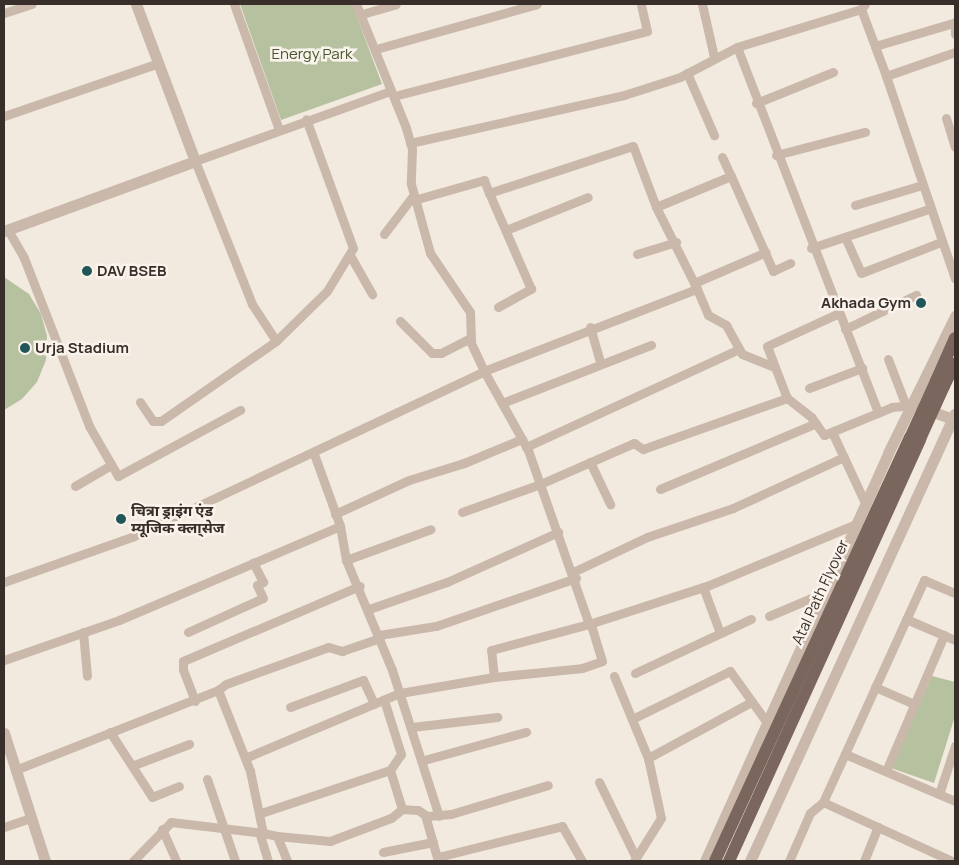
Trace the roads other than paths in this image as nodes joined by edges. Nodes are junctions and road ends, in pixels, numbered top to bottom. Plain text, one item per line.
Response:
1 (32, 4) edge
2 (136, 4) edge
3 (234, 4) edge
4 (356, 4) edge
5 (396, 4) edge
6 (537, 4) edge
7 (702, 4) edge
8 (641, 6) dead end
9 (863, 7) edge
10 (4, 13) edge
11 (362, 14) junction
12 (954, 23) edge
13 (955, 34) edge
14 (875, 46) junction
15 (736, 47) junction
16 (376, 49) junction
17 (955, 52) edge
18 (714, 58) junction
19 (159, 63) junction
20 (833, 72) dead end
21 (687, 73) junction
22 (886, 76) junction
23 (392, 94) junction
24 (756, 103) junction
25 (4, 116) edge
26 (946, 118) dead end
27 (306, 119) junction
28 (279, 130) junction
29 (865, 132) dead end
30 (714, 135) dead end
31 (410, 143) junction
32 (955, 146) edge
33 (776, 155) junction
34 (722, 157) dead end
35 (195, 161) junction
36 (731, 176) junction
37 (922, 185) junction
38 (489, 192) junction
39 (588, 197) dead end
40 (413, 198) junction
41 (855, 205) dead end
42 (656, 207) junction
43 (929, 209) junction
44 (6, 230) edge
45 (506, 230) junction
46 (384, 234) dead end
47 (845, 237) junction
48 (676, 242) junction
49 (941, 242) junction
50 (812, 248) junction
51 (766, 252) junction
52 (637, 254) dead end
53 (351, 257) junction
54 (790, 263) dead end
55 (955, 279) edge
56 (695, 286) junction
57 (372, 294) dead end
58 (916, 295) dead end
59 (498, 307) dead end
60 (839, 313) junction
61 (955, 316) edge
62 (400, 321) dead end
63 (590, 328) junction
64 (845, 329) junction
65 (470, 338) junction
66 (955, 338) edge
67 (276, 340) junction
68 (651, 345) dead end
69 (739, 349) junction
70 (888, 360) dead end
71 (600, 362) junction
72 (955, 363) edge
73 (775, 367) junction
74 (862, 368) junction
75 (484, 370) junction
76 (940, 384) junction
77 (809, 388) dead end
78 (787, 398) junction
79 (140, 402) dead end
80 (502, 403) junction
81 (910, 405) junction
82 (240, 410) dead end
83 (878, 413) junction
84 (954, 418) edge
85 (816, 423) junction
86 (832, 432) junction
87 (915, 438) junction
88 (524, 443) junction
89 (314, 454) junction
90 (844, 457) junction
91 (590, 462) junction
92 (111, 465) junction
93 (538, 485) junction
94 (75, 486) dead end
95 (660, 489) dead end
96 (610, 504) dead end
97 (866, 505) junction
98 (462, 512) dead end
99 (335, 514) junction
100 (858, 523) junction
101 (335, 527) junction
102 (431, 529) dead end
103 (558, 532) junction
104 (346, 560) junction
105 (253, 562) junction
106 (574, 575) junction
107 (4, 582) edge
108 (357, 587) junction
109 (703, 587) junction
110 (828, 591) junction
111 (955, 593) edge
112 (369, 609) junction
113 (769, 616) dead end
114 (750, 619) dead end
115 (906, 619) junction
116 (593, 623) junction
117 (83, 632) junction
118 (188, 632) dead end
119 (720, 633) junction
120 (944, 635) junction
121 (376, 639) junction
122 (955, 640) edge
123 (4, 660) edge
124 (635, 673) dead end
125 (87, 676) dead end
126 (614, 676) dead end
127 (494, 677) junction
128 (875, 687) junction
129 (218, 690) junction
130 (392, 696) junction
131 (195, 700) junction
132 (751, 702) junction
133 (374, 704) junction
134 (914, 704) junction
135 (290, 708) dead end
136 (497, 717) dead end
137 (632, 720) junction
138 (768, 724) junction
139 (412, 727) junction
140 (110, 732) junction
141 (526, 732) dead end
142 (4, 733) edge
143 (189, 744) dead end
144 (955, 746) edge
145 (845, 754) junction
146 (245, 758) junction
147 (648, 758) junction
148 (424, 760) junction
149 (134, 765) junction
150 (15, 770) junction
151 (390, 770) junction
152 (886, 771) junction
153 (207, 779) dead end
154 (599, 782) dead end
155 (548, 785) dead end
156 (179, 786) dead end
157 (939, 794) junction
158 (955, 801) edge
159 (823, 802) junction
160 (402, 809) junction
161 (261, 813) junction
162 (431, 816) junction
163 (30, 818) junction
164 (4, 826) edge
165 (878, 827) junction
166 (162, 829) junction
167 (226, 831) junction
168 (262, 834) junction
169 (277, 836) junction
170 (433, 842) junction
171 (383, 852) dead end
172 (441, 857) edge
173 (635, 860) edge
174 (45, 861) edge
175 (134, 861) edge
176 (176, 861) edge
177 (235, 861) edge
178 (268, 861) edge
179 (287, 861) edge
180 (582, 861) edge
181 (705, 861) edge
182 (715, 861) edge
183 (729, 861) edge
184 (750, 861) edge
185 (789, 861) edge
186 (864, 861) edge
187 (952, 861) edge

1 - 10 street
2 - 19 street
3 - 28 street
4 - 11 street
5 - 11 street
6 - 16 street
7 - 18 street
8 - 23 street
9 - 14 street
9 - 15 street
11 - 16 street
12 - 13 street
12 - 14 street
14 - 22 street
15 - 18 street
15 - 24 street
16 - 23 street
17 - 22 street
18 - 21 street
19 - 25 street
19 - 35 street
20 - 24 street
21 - 30 street
21 - 31 street
22 - 37 street
23 - 27 street
23 - 31 street
24 - 33 street
26 - 32 street
27 - 28 street
27 - 53 street
28 - 35 street
29 - 33 street
31 - 40 street
33 - 50 street
34 - 36 street
35 - 44 street
35 - 67 street
36 - 42 street
36 - 51 street
37 - 41 street
37 - 43 street
38 - 40 street
38 - 42 street
38 - 45 street
39 - 45 street
40 - 46 street
40 - 65 street
42 - 48 street
43 - 47 street
43 - 49 street
44 - 92 street
45 - 59 street
47 - 49 street
47 - 50 street
48 - 52 street
48 - 56 street
49 - 55 street
50 - 60 street
51 - 54 street
51 - 56 street
53 - 57 street
53 - 67 street
56 - 63 street
56 - 69 street
58 - 64 street
60 - 64 street
60 - 73 street
61 - 81 street
62 - 65 street
63 - 71 street
63 - 75 street
64 - 74 street
65 - 75 street
66 - 76 main road, Atal Path Flyover
67 - 79 street
68 - 71 street
69 - 73 street
69 - 88 street
70 - 81 street
71 - 80 street
72 - 76 main road, Atal Path Flyover
73 - 78 street
74 - 77 street
74 - 83 street
75 - 80 street
75 - 89 street
76 - 87 main road, Atal Path Flyover, bridge
78 - 85 street
78 - 91 street
80 - 88 street
81 - 83 street
81 - 84 street
81 - 97 street
82 - 92 street
83 - 86 street
84 - 184 street
85 - 86 street
85 - 95 street
86 - 90 street
87 - 182 main road, Atal Path Flyover
87 - 183 main road, Atal Path Flyover
88 - 93 street
88 - 99 street
89 - 99 street
89 - 107 street
90 - 97 street
90 - 106 street
91 - 93 street
91 - 96 street
92 - 94 street
93 - 98 street
93 - 103 street
97 - 100 street
99 - 101 street
100 - 109 street
100 - 110 street
101 - 104 street
101 - 105 street
102 - 104 street
103 - 106 street
103 - 112 street
104 - 108 street
105 - 117 street
105 - 118 street
106 - 116 street
106 - 121 street
108 - 112 street
108 - 131 street
109 - 116 street
109 - 119 street
110 - 113 street
110 - 138 street
111 - 115 street
112 - 121 street
114 - 119 street
115 - 120 street
115 - 128 street
116 - 127 street
116 - 127 street
117 - 123 street
117 - 125 street
119 - 124 street
120 - 122 street
120 - 134 street
121 - 129 street
121 - 130 street
126 - 137 street
127 - 130 street
128 - 134 street
128 - 145 street
129 - 131 street
129 - 146 street
130 - 133 street
130 - 139 street
130 - 151 street
131 - 140 street
132 - 137 street
132 - 138 street
132 - 147 street
133 - 135 street
133 - 146 street
134 - 152 street
136 - 139 street
137 - 147 street
138 - 181 street
139 - 148 street
140 - 149 street
140 - 150 street
141 - 148 street
142 - 150 street
143 - 149 street
144 - 157 street
145 - 152 street
145 - 159 street
146 - 161 street
147 - 173 street
148 - 162 street
149 - 156 street
150 - 163 street
151 - 160 street
151 - 161 street
152 - 157 street
153 - 167 street
154 - 173 street
155 - 162 street
157 - 158 street
159 - 165 street
159 - 185 street
160 - 162 street
160 - 169 street
161 - 168 street
162 - 170 street
163 - 164 street
163 - 174 street
165 - 186 street
165 - 187 street
166 - 167 street
166 - 175 street
166 - 176 street
167 - 168 street
167 - 177 street
168 - 169 street
168 - 178 street
169 - 179 street
170 - 171 street
170 - 172 street
172 - 180 street

